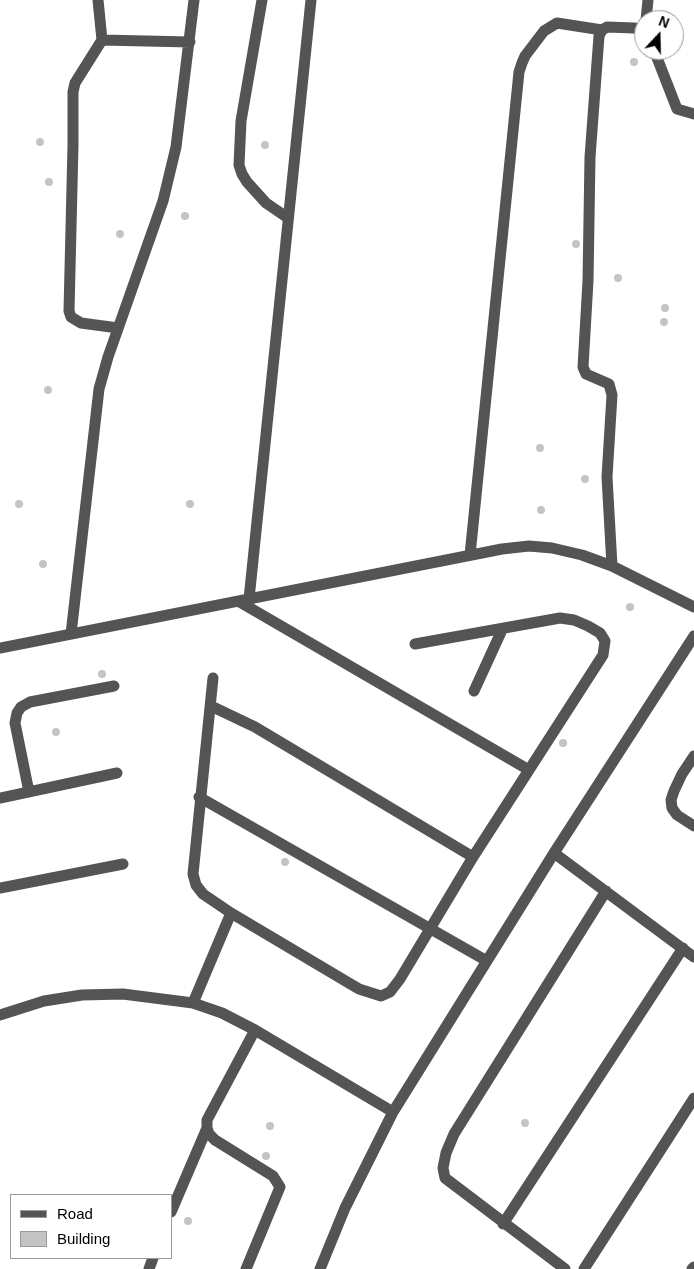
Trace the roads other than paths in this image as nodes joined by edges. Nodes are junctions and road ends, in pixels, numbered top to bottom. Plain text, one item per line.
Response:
1 (98, 0) edge
2 (194, 0) edge
3 (262, 0) edge
4 (311, 0) edge
5 (634, 28) edge
6 (602, 30) junction
7 (102, 40) junction
8 (190, 42) junction
9 (658, 60) edge
10 (694, 114) edge
11 (288, 218) junction
12 (118, 328) junction
13 (470, 555) junction
14 (612, 566) junction
15 (243, 600) junction
16 (694, 607) edge
17 (502, 630) junction
18 (71, 634) junction
19 (694, 636) edge
20 (415, 644) dead end
21 (0, 648) edge
22 (213, 678) dead end
23 (114, 686) dead end
24 (474, 691) dead end
25 (210, 706) junction
26 (694, 756) edge
27 (529, 770) junction
28 (117, 773) dead end
29 (29, 792) junction
30 (199, 797) junction
31 (0, 798) edge
32 (694, 826) edge
33 (554, 852) junction
34 (473, 857) junction
35 (123, 864) dead end
36 (0, 888) edge
37 (606, 891) junction
38 (231, 913) junction
39 (429, 929) junction
40 (683, 948) junction
41 (694, 956) edge
42 (487, 961) junction
43 (192, 1003) junction
44 (0, 1015) edge
45 (255, 1030) junction
46 (694, 1098) edge
47 (393, 1112) junction
48 (207, 1128) junction
49 (172, 1210) edge
50 (503, 1224) junction
51 (246, 1269) edge
52 (320, 1269) edge
53 (565, 1269) edge
54 (584, 1269) edge

1 - 7 street
2 - 8 street
3 - 11 street
4 - 11 street
5 - 6 street
6 - 13 street
6 - 14 street
7 - 8 street
7 - 12 street
8 - 12 street
9 - 10 street
11 - 15 street
12 - 18 street
13 - 14 street
13 - 15 street
14 - 16 street
15 - 18 street
15 - 27 street
17 - 20 street
17 - 24 street
17 - 27 street
18 - 21 street
19 - 33 street
22 - 25 street
23 - 29 street
25 - 30 street
25 - 34 street
26 - 32 street
27 - 34 street
28 - 29 street
29 - 31 street
30 - 38 street
30 - 39 street
33 - 37 street
33 - 42 street
34 - 39 street
35 - 36 street
37 - 40 street
37 - 50 street
38 - 39 street
38 - 43 street
39 - 42 street
40 - 41 street
40 - 50 street
42 - 47 street
43 - 44 street
43 - 45 street
45 - 47 street
45 - 48 street
46 - 54 street
47 - 52 street
48 - 49 street
48 - 51 street
50 - 53 street

